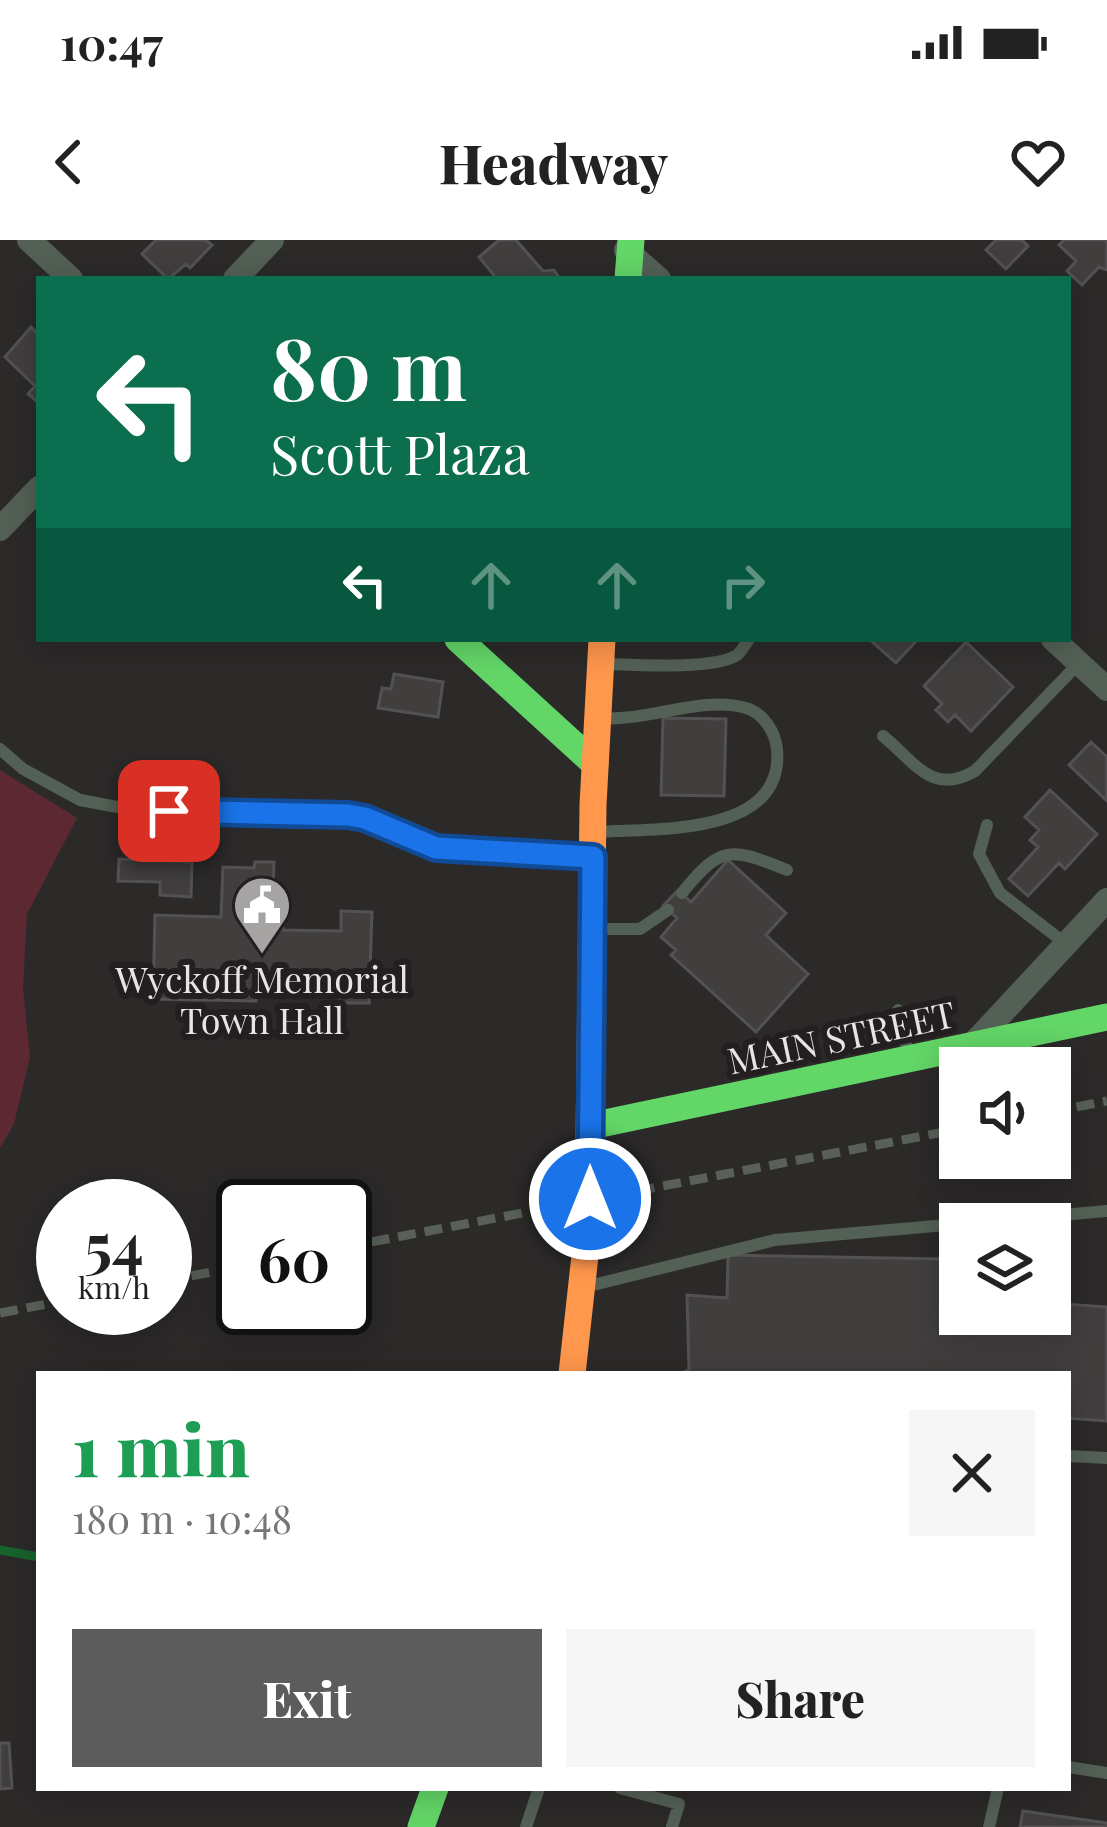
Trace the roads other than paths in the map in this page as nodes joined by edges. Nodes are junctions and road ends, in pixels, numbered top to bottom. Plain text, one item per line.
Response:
1 (29, 240) edge
2 (272, 240) edge
3 (626, 253) edge
4 (68, 276) edge
5 (238, 276) edge
6 (655, 276) edge
7 (36, 491) edge
8 (0, 529) edge
9 (461, 642) edge
10 (747, 642) edge
11 (1056, 642) edge
12 (601, 651) edge
13 (1079, 663) junction
14 (1107, 689) edge
15 (596, 717) junction
16 (884, 736) dead end
17 (0, 748) edge
18 (595, 764) junction
19 (987, 825) dead end
20 (593, 844) junction
21 (787, 870) dead end
22 (682, 893) dead end
23 (1107, 900) edge
24 (668, 910) dead end
25 (592, 928) junction
26 (1066, 944) junction
27 (898, 1010) dead end
28 (1107, 1017) edge
29 (973, 1044) junction
30 (909, 1058) junction
31 (591, 1126) junction
32 (1107, 1211) edge
33 (585, 1287) junction
34 (572, 1371) edge
35 (1071, 1456) edge
36 (1107, 1458) edge
37 (1071, 1767) edge
38 (1107, 1773) edge
39 (434, 1791) edge
40 (537, 1791) edge
41 (631, 1791) edge
42 (997, 1791) edge
43 (421, 1827) edge
44 (526, 1827) edge
45 (672, 1827) edge
46 (989, 1827) edge

1 - 4 street
2 - 5 street
3 - 6 street
7 - 8 street
9 - 18 main road
10 - 12 lane
11 - 13 street
12 - 15 main road
13 - 14 street
13 - 16 lane
15 - 18 main road
15 - 20 lane
17 - 20 lane
18 - 20 main road
19 - 26 lane
20 - 25 main road
21 - 22 lane
23 - 26 street
24 - 25 lane
25 - 31 main road
26 - 29 street
27 - 30 lane
28 - 29 main road, MAIN STREET
29 - 30 main road, MAIN STREET
30 - 31 main road, MAIN STREET
31 - 33 main road
32 - 33 lane
33 - 34 main road
35 - 36 lane
37 - 38 lane
39 - 43 main road
40 - 44 lane
41 - 45 lane
42 - 46 lane

